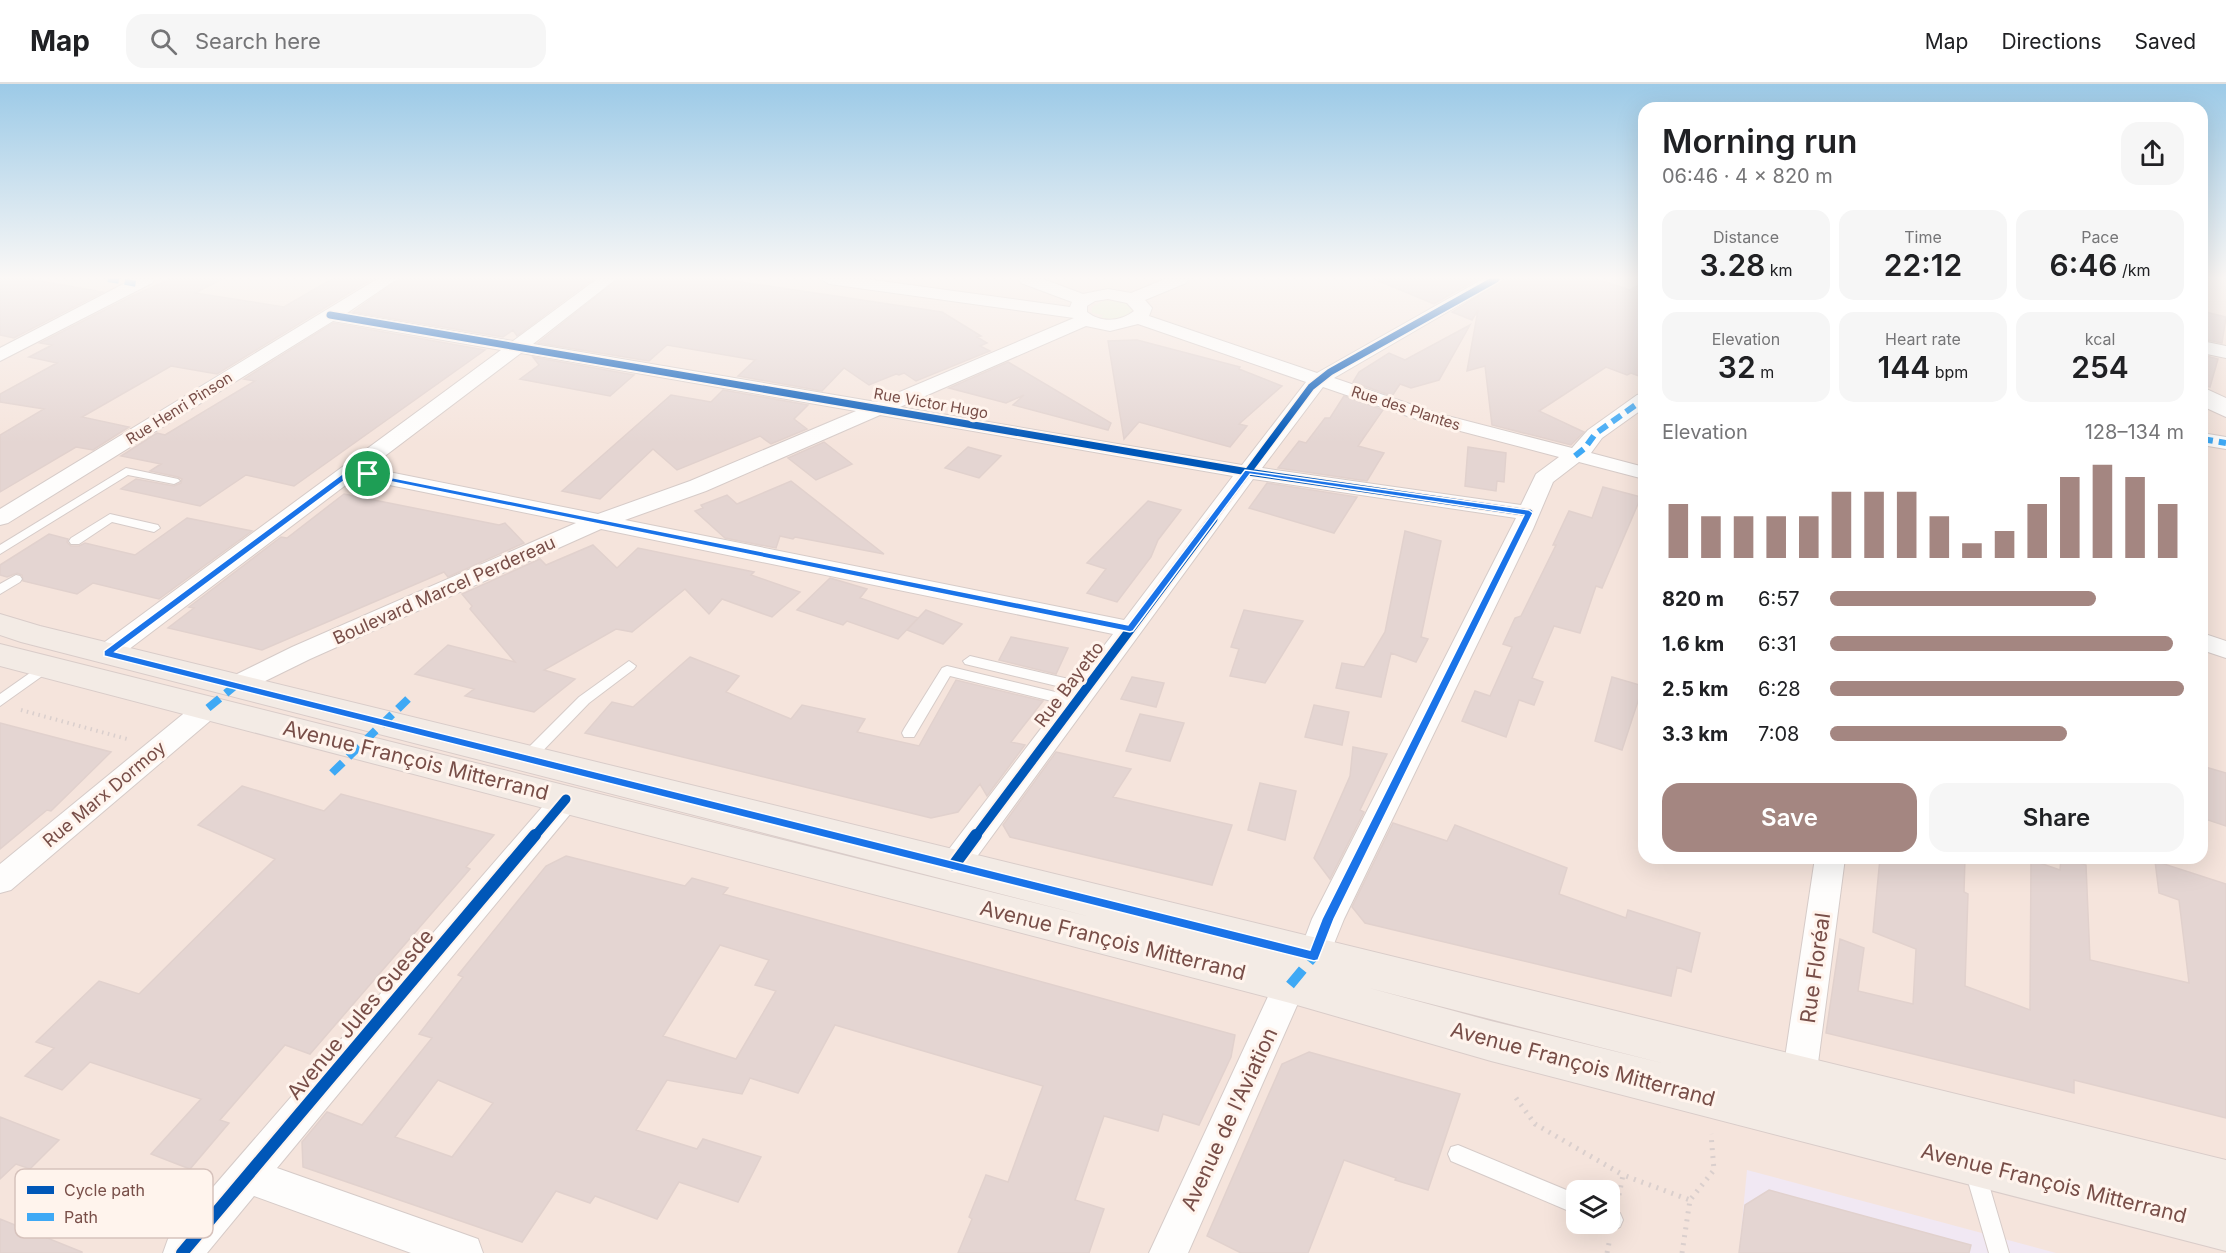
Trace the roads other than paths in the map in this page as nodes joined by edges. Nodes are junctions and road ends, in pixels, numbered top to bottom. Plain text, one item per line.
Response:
1 (40, 334) edge
2 (300, 334) edge
3 (439, 334) edge
4 (536, 334) edge
5 (1035, 334) edge
6 (1183, 334) edge
7 (1400, 334) edge
8 (518, 347) junction
9 (2208, 348) edge
10 (2226, 352) edge
11 (0, 354) edge
12 (1319, 380) junction
13 (2208, 398) edge
14 (1638, 403) edge
15 (879, 409) junction
16 (2226, 409) edge
17 (2208, 440) edge
18 (2226, 443) edge
19 (1575, 456) junction
20 (352, 471) junction
21 (1248, 472) junction
22 (1638, 472) edge
23 (174, 482) dead end
24 (1529, 513) junction
25 (0, 518) edge
26 (600, 521) junction
27 (154, 528) dead end
28 (75, 541) dead end
29 (0, 550) edge
30 (16, 579) dead end
31 (0, 590) edge
32 (0, 624) edge
33 (1130, 629) junction
34 (2208, 643) edge
35 (2226, 650) edge
36 (107, 653) junction
37 (0, 655) edge
38 (970, 661) dead end
39 (47, 666) junction
40 (629, 666) dead end
41 (1081, 695) junction
42 (222, 696) junction
43 (0, 700) edge
44 (909, 733) dead end
45 (527, 758) junction
46 (566, 799) junction
47 (1829, 864) edge
48 (954, 865) junction
49 (0, 881) edge
50 (1302, 971) junction
51 (1799, 1078) junction
52 (1458, 1154) dead end
53 (1974, 1163) junction
54 (247, 1176) junction
55 (2226, 1184) edge
56 (1566, 1200) edge
57 (213, 1216) edge
58 (2226, 1226) edge
59 (195, 1238) edge
60 (182, 1253) edge
61 (464, 1253) edge
62 (1168, 1253) edge
63 (1999, 1253) edge

1 - 11 street
2 - 25 street, Rue Henri Pinson
3 - 8 street, Rue Victor Hugo
4 - 8 street
5 - 15 street, Boulevard Marcel Perdereau
6 - 12 street, Rue des Plantes
7 - 12 street, Rue Bayetto
8 - 15 street, Rue Victor Hugo
8 - 20 street
9 - 10 street
12 - 19 street, Rue des Plantes
12 - 21 street, Rue Bayetto
13 - 16 main road
14 - 19 street, Avenue de l'Aviation
15 - 21 street, Rue Victor Hugo
15 - 26 street, Boulevard Marcel Perdereau
17 - 18 street
19 - 22 street, Rue des Plantes
19 - 24 street, Avenue de l'Aviation
20 - 26 street
20 - 36 street
21 - 24 street, Rue Victor Hugo
21 - 33 street, Rue Bayetto
23 - 29 lane
24 - 50 street, Avenue de l'Aviation
26 - 33 street
26 - 42 street, Boulevard Marcel Perdereau
27 - 28 lane
30 - 31 lane
32 - 36 main road, Avenue François Mitterrand
33 - 41 street, Rue Bayetto
34 - 35 street
36 - 42 main road, Avenue François Mitterrand
37 - 39 main road, Avenue François Mitterrand
38 - 41 lane
39 - 42 main road, Avenue François Mitterrand
39 - 43 lane
40 - 45 lane
41 - 44 lane
41 - 48 street, Rue Bayetto
42 - 45 main road, Avenue François Mitterrand
42 - 46 main road, Avenue François Mitterrand
42 - 49 street, Rue Marx Dormoy
45 - 48 main road, Avenue François Mitterrand
46 - 50 main road, Avenue François Mitterrand
46 - 54 street, Avenue Jules Guesde
47 - 51 street, Rue Floréal
48 - 50 main road, Avenue François Mitterrand
50 - 51 main road, Avenue François Mitterrand
50 - 53 main road, Avenue François Mitterrand
50 - 62 street, Avenue de l'Aviation
51 - 55 main road, Avenue François Mitterrand
52 - 56 lane
53 - 58 main road, Avenue François Mitterrand
53 - 63 lane
54 - 57 street, Avenue Jules Guesde
54 - 61 street
59 - 60 street, Avenue Jules Guesde

